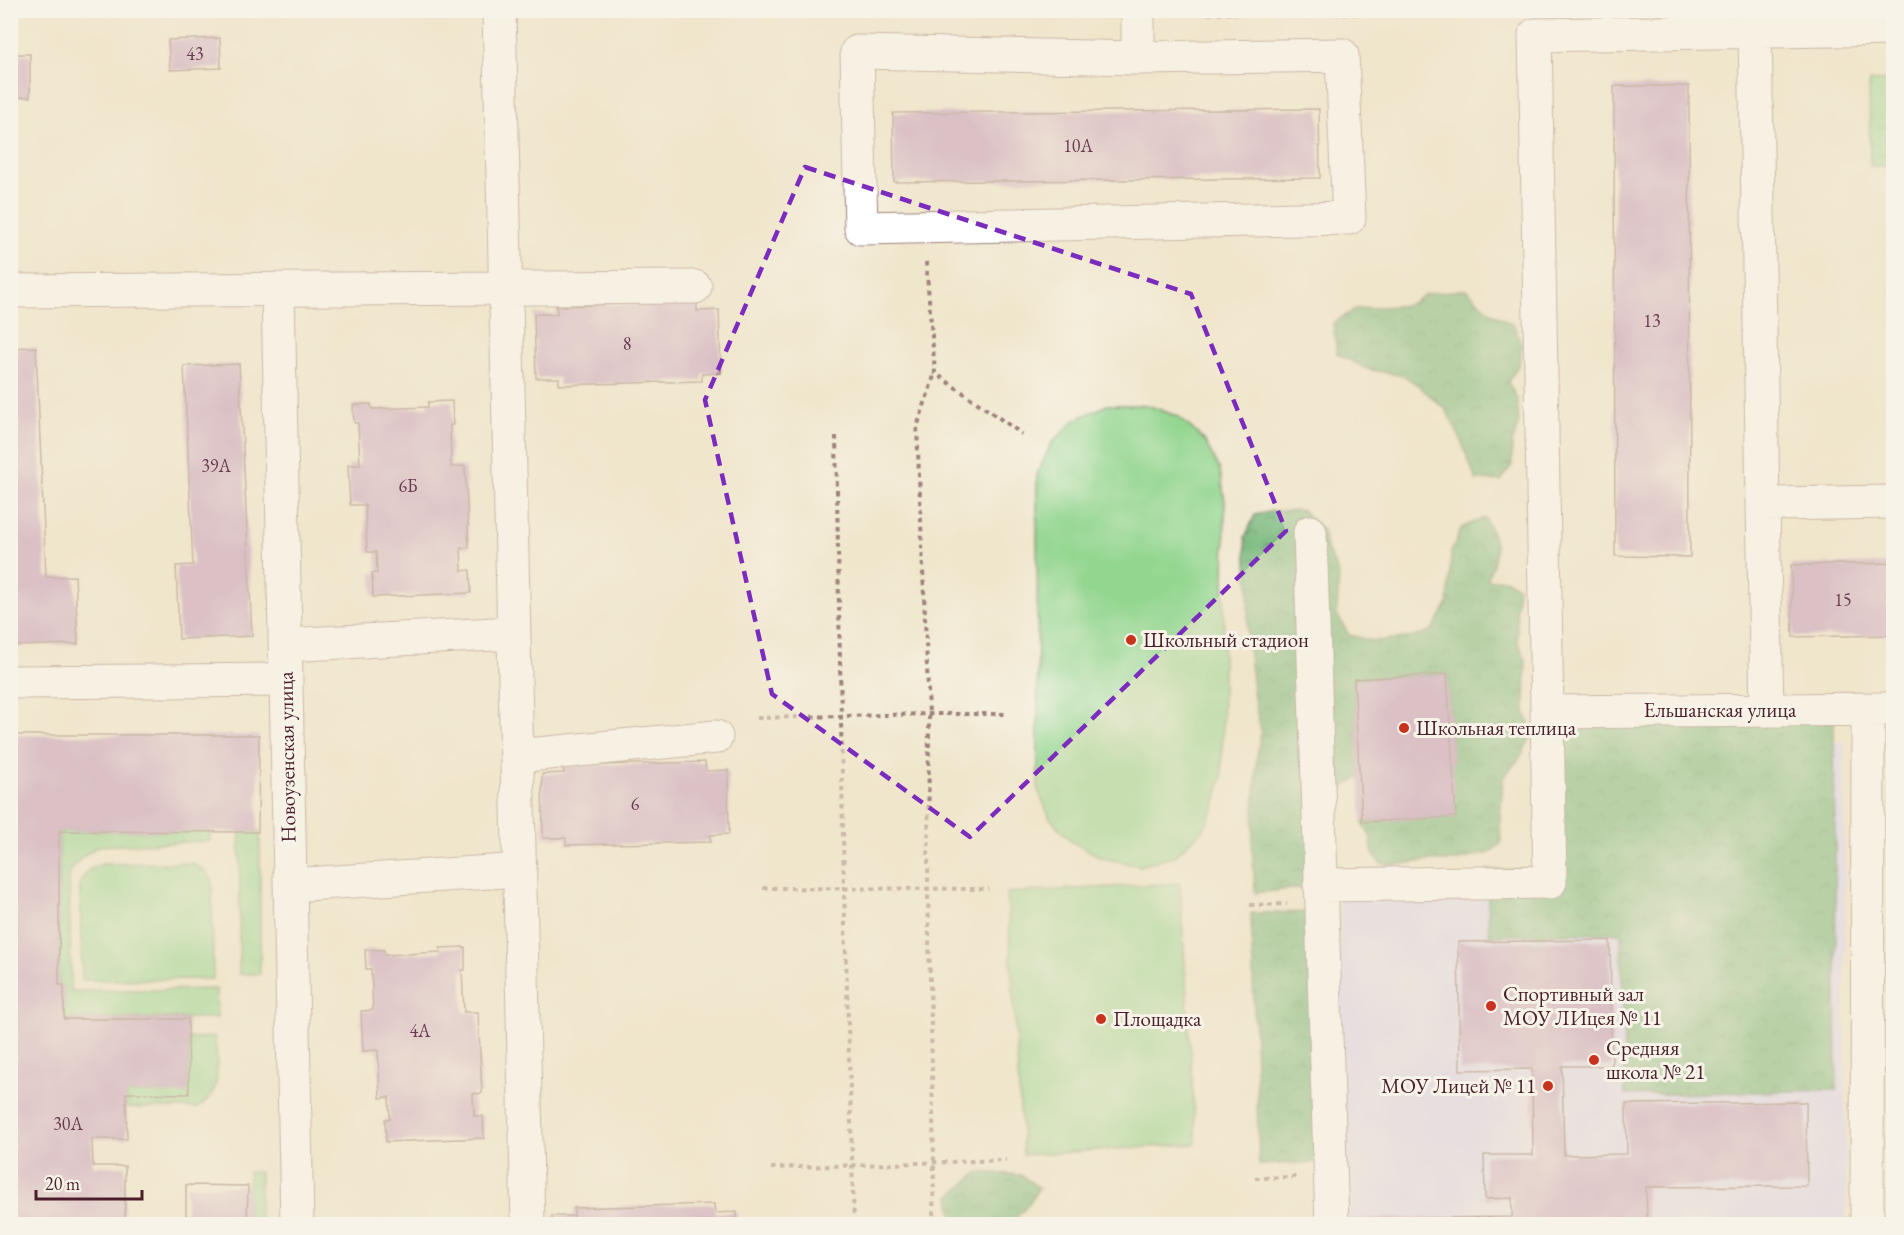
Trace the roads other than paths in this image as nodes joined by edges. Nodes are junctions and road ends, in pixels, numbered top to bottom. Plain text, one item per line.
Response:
1 (499, 10) edge
2 (1138, 12) edge
3 (1893, 29) edge
4 (1755, 32) junction
5 (1138, 58) junction
6 (695, 287) dead end
7 (505, 288) junction
8 (278, 290) junction
9 (10, 291) edge
10 (1893, 502) edge
11 (1763, 504) junction
12 (1310, 532) dead end
13 (514, 633) junction
14 (285, 645) junction
15 (286, 680) junction
16 (10, 682) edge
17 (1881, 709) edge
18 (1767, 710) junction
19 (1547, 712) junction
20 (716, 737) dead end
21 (517, 756) junction
22 (520, 870) junction
23 (290, 885) junction
24 (1320, 885) junction
25 (297, 1224) edge
26 (528, 1224) edge
27 (1332, 1224) edge
28 (1867, 1224) edge

1 - 7 street
2 - 5 street
3 - 4 street
4 - 11 street
4 - 19 street
5 - 5 street
6 - 7 street
7 - 8 street
7 - 13 street
8 - 9 street
8 - 14 street, Новоузенская улица
10 - 11 street
11 - 18 street
12 - 24 street
13 - 14 street
13 - 21 street
14 - 15 street, Новоузенская улица
15 - 16 street
15 - 23 street, Новоузенская улица
17 - 18 street, Ельшанская улица
17 - 28 street
18 - 19 street, Ельшанская улица
19 - 24 street
20 - 21 street
21 - 22 street
22 - 23 street
22 - 26 street
23 - 25 street, Новоузенская улица
24 - 27 street

